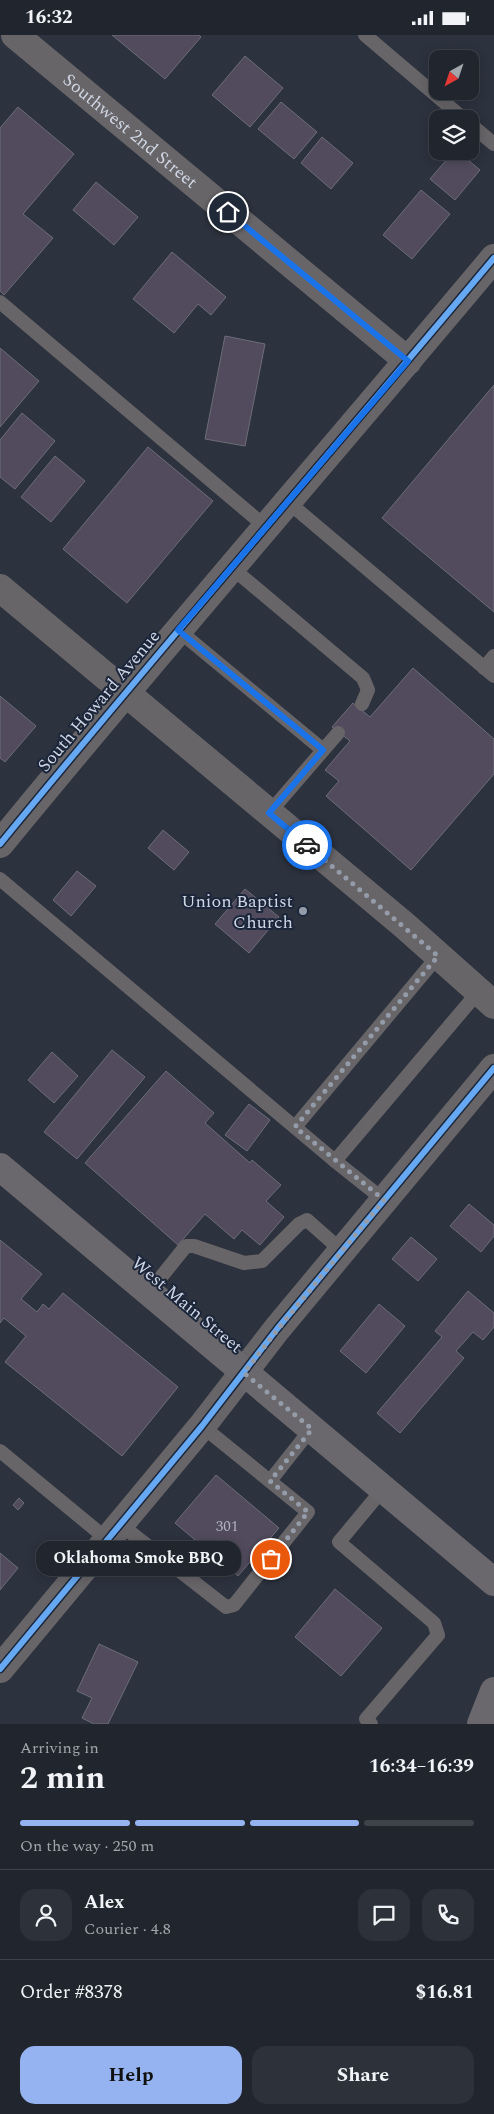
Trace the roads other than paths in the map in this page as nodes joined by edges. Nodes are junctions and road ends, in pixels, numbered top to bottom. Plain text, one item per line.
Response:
1 (15, 35) edge
2 (365, 35) edge
3 (453, 110) edge
4 (479, 132) edge
5 (494, 144) edge
6 (491, 267) edge
7 (0, 302) edge
8 (408, 361) junction
9 (288, 502) junction
10 (267, 527) junction
11 (232, 568) junction
12 (0, 588) edge
13 (178, 630) junction
14 (494, 655) edge
15 (489, 672) edge
16 (124, 693) junction
17 (362, 705) dead end
18 (338, 733) dead end
19 (323, 750) junction
20 (269, 813) junction
21 (0, 844) edge
22 (0, 879) edge
23 (438, 956) junction
24 (486, 998) edge
25 (494, 1068) edge
26 (295, 1127) junction
27 (335, 1161) junction
28 (0, 1167) edge
29 (384, 1200) junction
30 (342, 1251) junction
31 (148, 1292) junction
32 (244, 1373) junction
33 (202, 1426) junction
34 (312, 1429) junction
35 (0, 1451) edge
36 (270, 1481) junction
37 (383, 1489) junction
38 (114, 1532) junction
39 (494, 1582) edge
40 (0, 1669) edge
41 (494, 1691) edge
42 (371, 1724) edge
43 (481, 1724) edge

1 - 8 street, Southwest 2nd Street
2 - 3 lane
4 - 5 lane
6 - 8 street, South Howard Avenue
7 - 10 lane
8 - 9 street, South Howard Avenue
9 - 10 street, South Howard Avenue
9 - 15 lane
10 - 11 street, South Howard Avenue
11 - 13 street, South Howard Avenue
11 - 17 lane
12 - 16 street
13 - 16 street, South Howard Avenue
13 - 19 lane
14 - 15 lane
16 - 20 street
16 - 21 street, South Howard Avenue
18 - 19 lane
19 - 20 lane
20 - 23 street
22 - 26 lane
23 - 24 street
23 - 26 lane
24 - 27 lane
25 - 29 street
26 - 27 lane
27 - 29 lane
28 - 31 main road, West Main Street
29 - 30 street
30 - 31 lane
30 - 32 street
31 - 32 main road, West Main Street
32 - 33 street
32 - 34 main road, West Main Street
33 - 36 lane
33 - 38 street
34 - 36 lane
34 - 37 main road, West Main Street
35 - 38 lane
36 - 38 lane
37 - 39 main road, West Main Street
37 - 42 lane
38 - 40 street
41 - 43 main road

